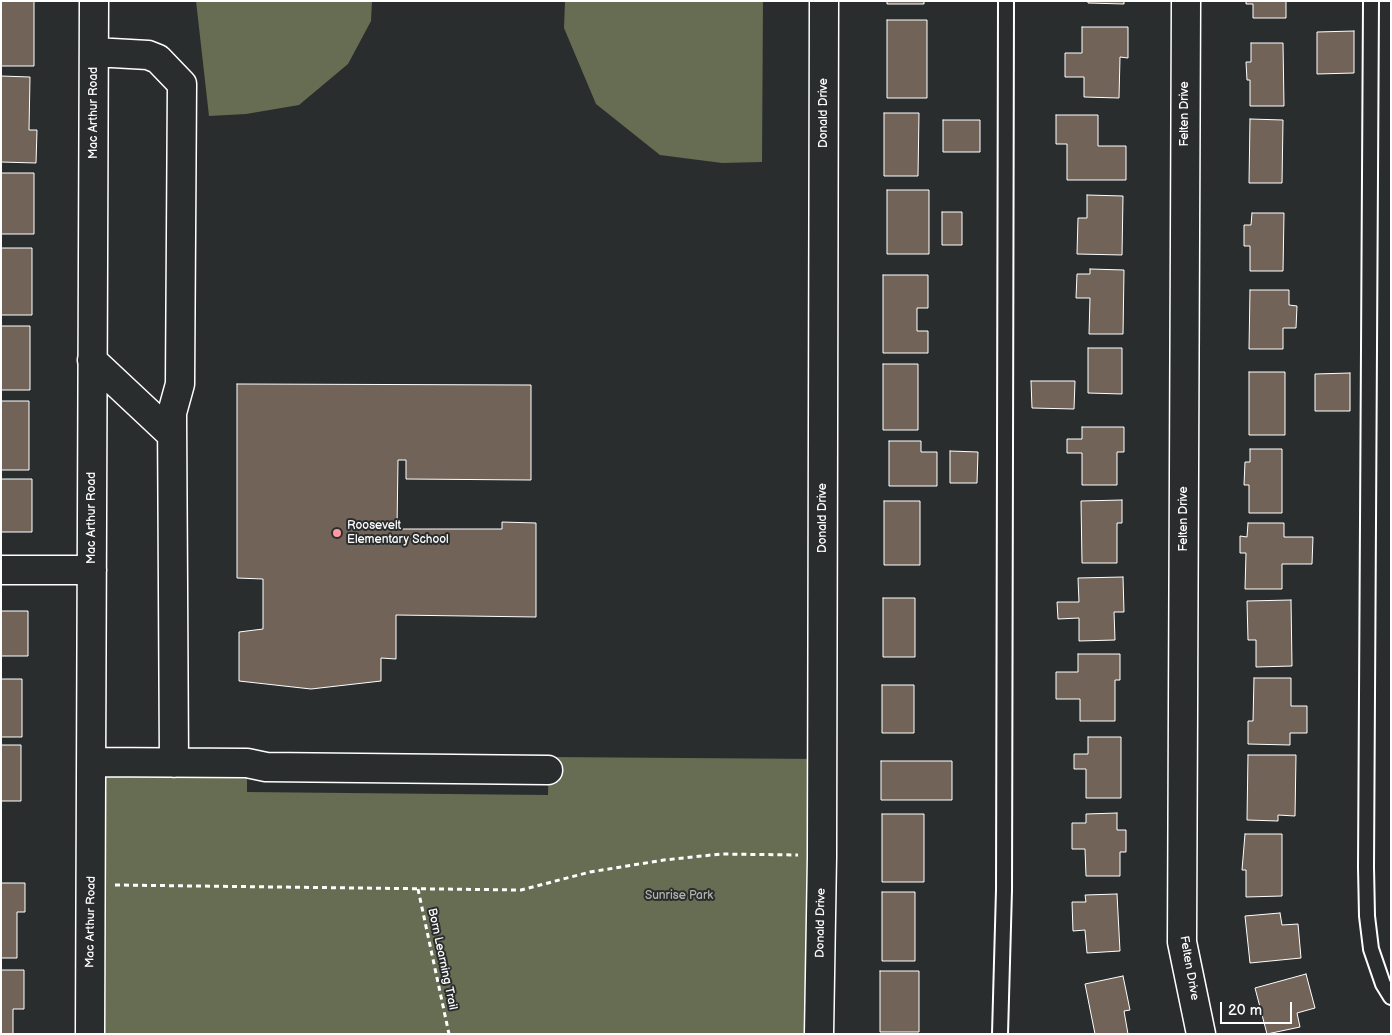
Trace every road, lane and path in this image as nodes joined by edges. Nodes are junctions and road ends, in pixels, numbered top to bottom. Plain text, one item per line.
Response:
1 (94, 1) edge
2 (824, 1) edge
3 (1006, 1) edge
4 (1186, 1) edge
5 (1371, 1) edge
6 (94, 52) junction
7 (92, 360) junction
8 (172, 434) junction
9 (1, 570) edge
10 (92, 570) junction
11 (93, 762) junction
12 (174, 763) junction
13 (548, 770) dead end
14 (822, 857) junction
15 (92, 884) junction
16 (418, 889) junction
17 (1391, 997) edge
18 (90, 1034) edge
19 (450, 1034) edge
20 (819, 1034) edge
21 (1000, 1034) edge
22 (1201, 1034) edge

1 - 6 street, Mac Arthur Road
2 - 14 street, Donald Drive
3 - 21 lane
4 - 22 street, Felten Drive
5 - 17 lane
6 - 7 street, Mac Arthur Road
6 - 8 street
7 - 8 street
7 - 10 street, Mac Arthur Road
8 - 12 street
9 - 10 street
10 - 11 street, Mac Arthur Road
11 - 12 street
11 - 15 street, Mac Arthur Road
12 - 13 street
14 - 16 path
14 - 20 street, Donald Drive
15 - 16 path
15 - 18 street, Mac Arthur Road
16 - 19 path, Born Learning Trail

